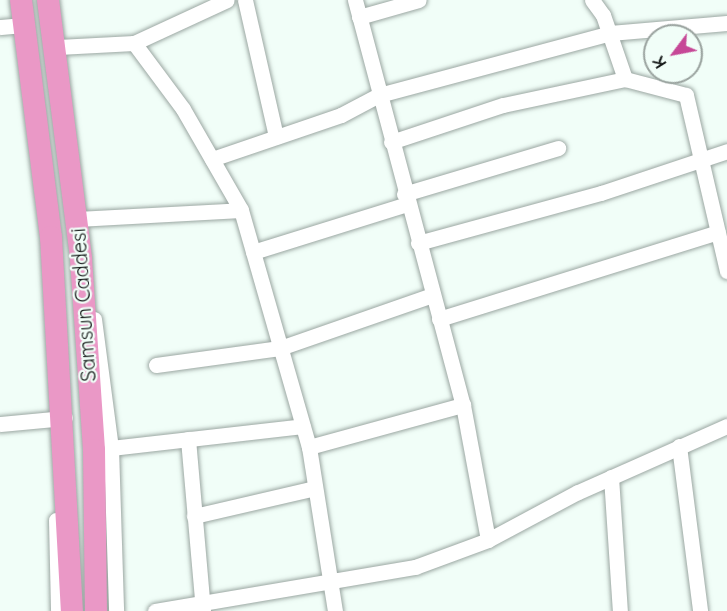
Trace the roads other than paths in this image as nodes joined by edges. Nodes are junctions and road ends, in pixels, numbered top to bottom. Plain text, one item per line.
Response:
1 (21, 0) edge
2 (48, 0) edge
3 (227, 0) edge
4 (245, 0) edge
5 (355, 0) edge
6 (419, 0) edge
7 (592, 0) edge
8 (207, 5) edge
9 (359, 16) junction
10 (727, 23) edge
11 (24, 24) junction
12 (0, 27) edge
13 (610, 33) junction
14 (134, 43) junction
15 (57, 47) junction
16 (625, 79) junction
17 (379, 95) junction
18 (276, 137) junction
19 (391, 142) junction
20 (558, 148) dead end
21 (727, 151) edge
22 (701, 158) junction
23 (212, 159) junction
24 (406, 199) junction
25 (241, 210) junction
26 (77, 219) junction
27 (718, 232) junction
28 (418, 243) junction
29 (253, 252) junction
30 (81, 259) junction
31 (727, 271) edge
32 (432, 295) junction
33 (439, 319) junction
34 (280, 348) junction
35 (156, 365) dead end
36 (463, 405) junction
37 (59, 419) junction
38 (0, 424) edge
39 (303, 426) junction
40 (727, 426) edge
41 (188, 439) junction
42 (679, 446) junction
43 (309, 447) junction
44 (111, 448) junction
45 (611, 477) junction
46 (315, 488) junction
47 (194, 516) junction
48 (488, 540) junction
49 (330, 581) junction
50 (67, 608) edge
51 (103, 608) edge
52 (203, 608) edge
53 (155, 611) edge
54 (335, 611) edge
55 (620, 611) edge
56 (700, 611) edge

1 - 11 highway, Samsun Caddesi
2 - 15 highway, Samsun Caddesi
3 - 8 street
4 - 18 street
5 - 9 street
6 - 9 street
7 - 13 street
8 - 14 street
9 - 17 street
10 - 13 street
11 - 12 street
11 - 37 highway, Samsun Caddesi
13 - 16 street
13 - 17 street
14 - 15 street
14 - 23 street
15 - 26 highway, Samsun Caddesi
16 - 19 street
16 - 22 street
17 - 18 street
17 - 19 street
18 - 23 street
19 - 24 street
20 - 24 street
21 - 22 street
22 - 27 street
22 - 28 street
23 - 25 street
24 - 28 street
24 - 29 street
25 - 26 street
25 - 29 street
26 - 30 highway, Samsun Caddesi
27 - 31 street
27 - 33 street
28 - 32 street
29 - 34 street
30 - 44 street
30 - 51 highway, Samsun Caddesi
32 - 33 street
32 - 34 street
33 - 36 street
34 - 35 street
34 - 39 street
36 - 43 street
36 - 48 street
37 - 38 street
37 - 50 highway, Samsun Caddesi
39 - 41 street
39 - 43 street
40 - 42 street
41 - 44 street
41 - 47 street
42 - 45 street
42 - 56 street
43 - 46 street
44 - 51 street
45 - 48 street
45 - 55 street
46 - 47 street
46 - 49 street
47 - 52 street
48 - 49 street
49 - 52 street
49 - 54 street
52 - 53 street

